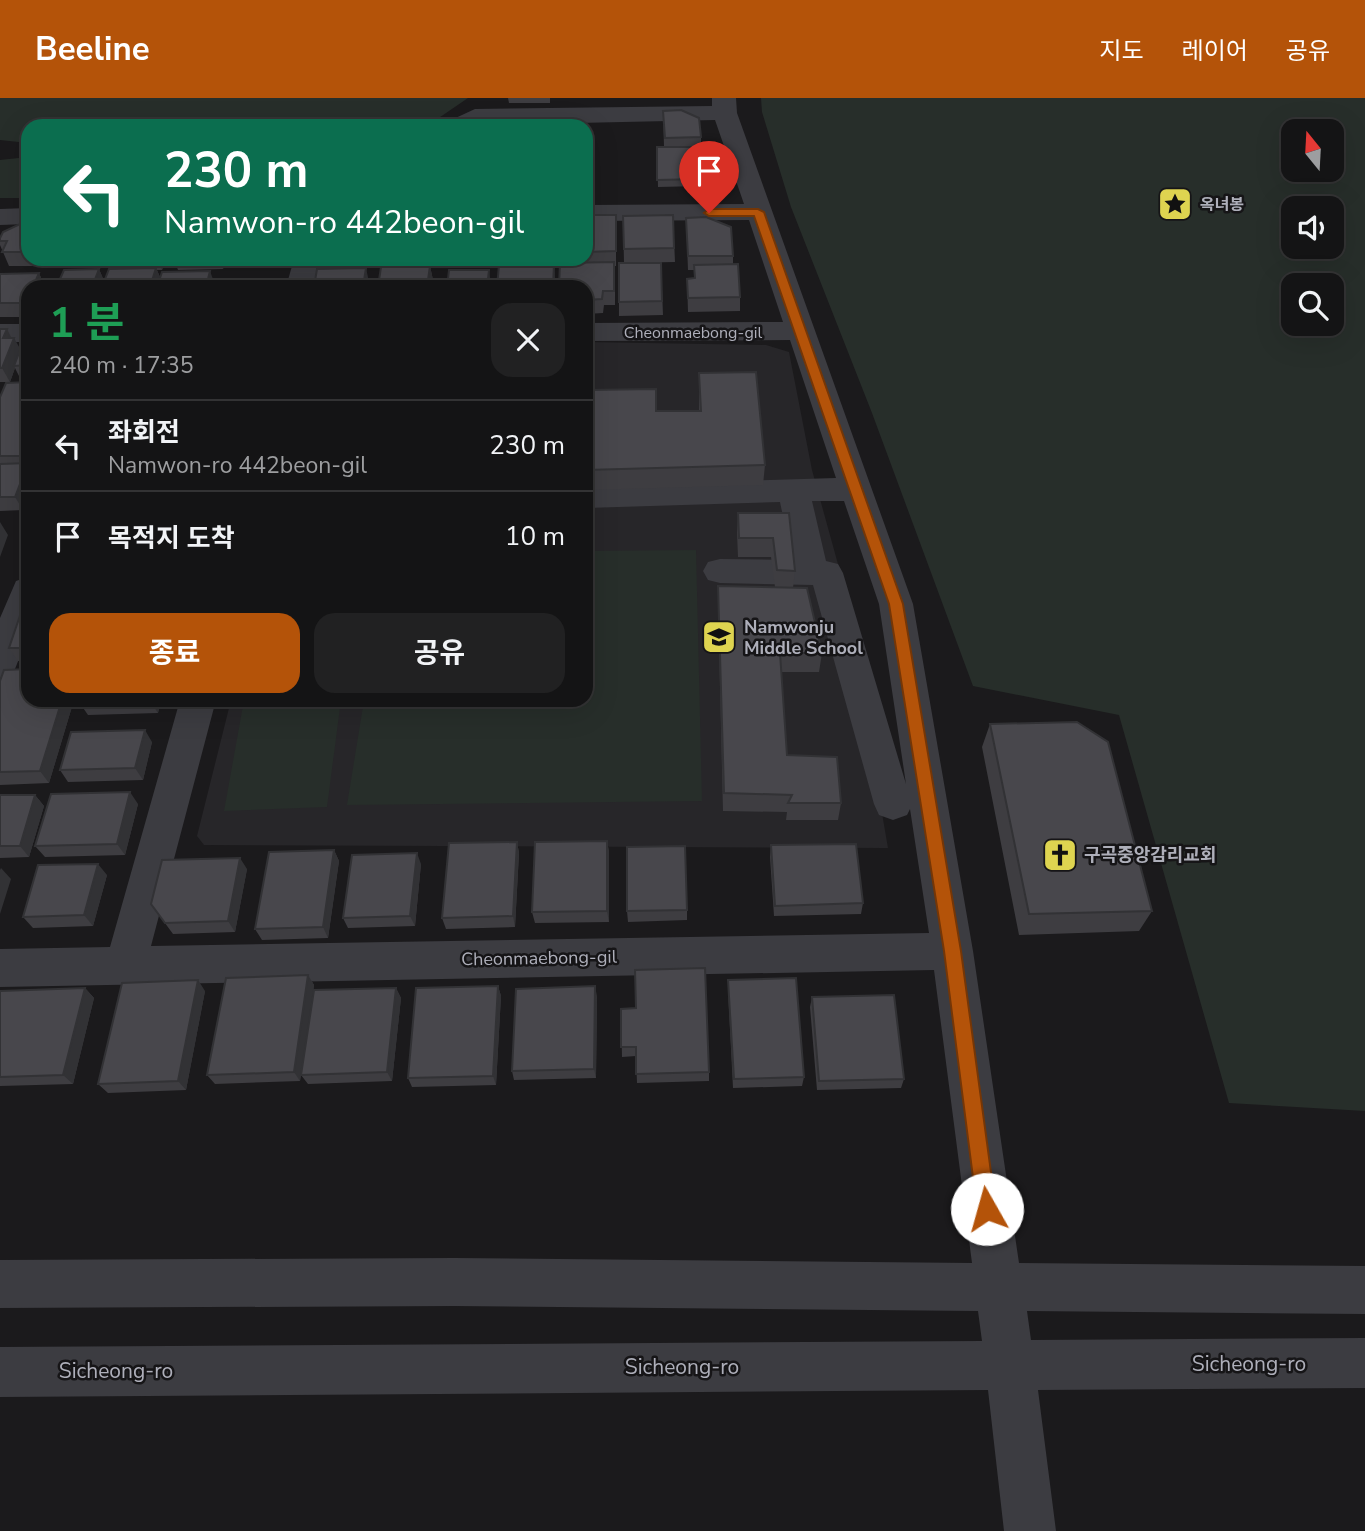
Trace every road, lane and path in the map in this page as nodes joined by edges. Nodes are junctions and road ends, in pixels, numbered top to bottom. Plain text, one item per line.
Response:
1 (724, 105) edge
2 (470, 119) edge
3 (758, 212) junction
4 (593, 213) edge
5 (799, 331) junction
6 (593, 332) edge
7 (0, 333) edge
8 (21, 333) edge
9 (855, 489) junction
10 (793, 491) junction
11 (593, 497) edge
12 (720, 571) dead end
13 (812, 573) junction
14 (0, 591) edge
15 (21, 591) edge
16 (21, 609) edge
17 (0, 664) edge
18 (196, 707) edge
19 (892, 804) dead end
20 (952, 951) junction
21 (125, 965) junction
22 (0, 968) edge
23 (0, 1284) edge
24 (997, 1286) junction
25 (1365, 1290) edge
26 (1365, 1363) edge
27 (1010, 1365) junction
28 (0, 1372) edge
29 (1030, 1531) edge

1 - 2 street
1 - 3 street
3 - 4 street
3 - 5 street
5 - 6 street, Cheonmaebong-gil
5 - 9 street
7 - 8 street
9 - 10 street
9 - 20 street
10 - 11 street
10 - 13 street
12 - 13 street
13 - 19 street
14 - 15 street
16 - 17 street
18 - 21 street
20 - 21 street, Cheonmaebong-gil
20 - 24 street
21 - 22 street, Cheonmaebong-gil
23 - 24 street
24 - 25 street
24 - 27 street
26 - 27 street, Sicheong-ro
27 - 28 street, Sicheong-ro
27 - 29 street

